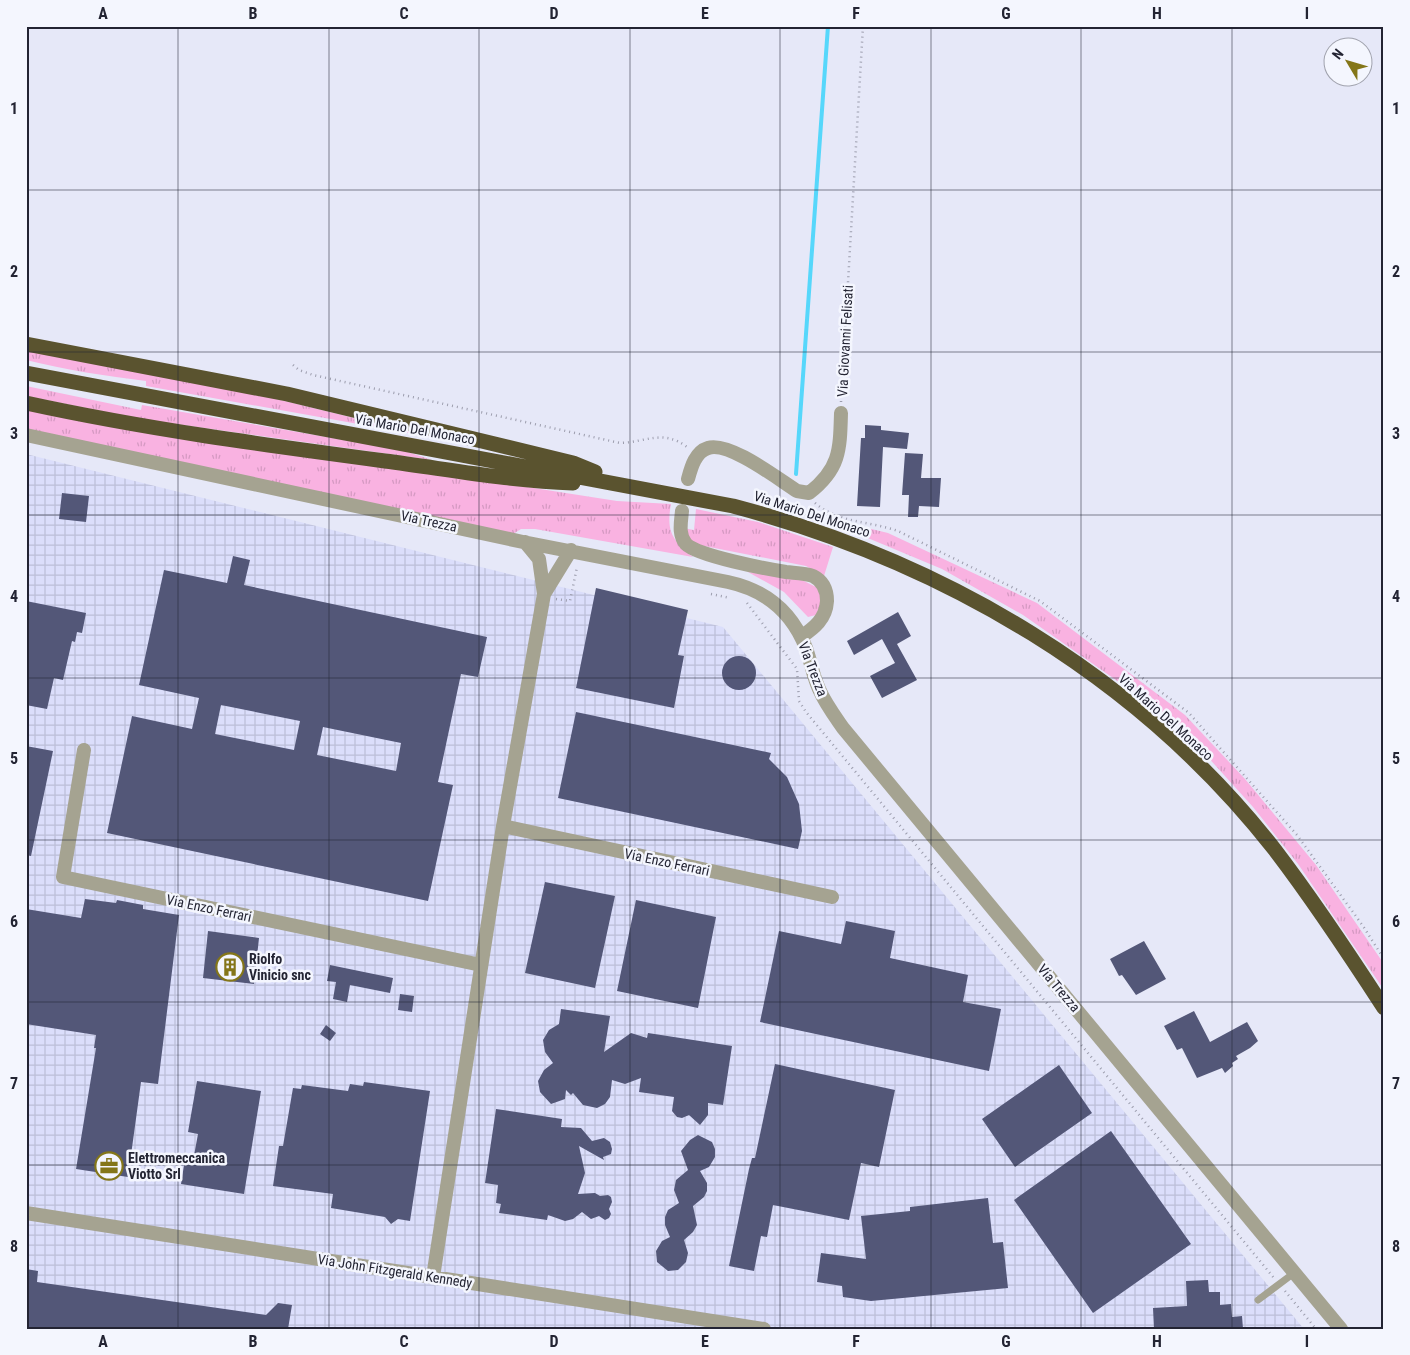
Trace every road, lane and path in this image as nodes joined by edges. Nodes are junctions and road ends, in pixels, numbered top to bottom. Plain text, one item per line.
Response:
1 (863, 26) edge
2 (26, 344) edge
3 (293, 365) dead end
4 (26, 373) edge
5 (26, 403) edge
6 (841, 413) joint
7 (26, 435) edge
8 (698, 455) junction
9 (688, 480) dead end
10 (624, 484) junction
11 (682, 511) dead end
12 (525, 542) junction
13 (555, 547) junction
14 (572, 550) junction
15 (578, 565) dead end
16 (560, 569) junction
17 (542, 574) junction
18 (709, 593) dead end
19 (544, 595) junction
20 (737, 599) dead end
21 (746, 601) dead end
22 (801, 637) junction
23 (84, 750) dead end
24 (503, 826) junction
25 (832, 898) dead end
26 (481, 965) junction
27 (1384, 1008) edge
28 (26, 1213) edge
29 (1294, 1273) junction
30 (432, 1277) junction
31 (1279, 1284) junction
32 (1258, 1300) dead end
33 (764, 1329) edge
34 (1316, 1329) edge
35 (1341, 1329) edge

1 - 6 path, Via Giovanni Felisati
2 - 10 highway
3 - 8 path
4 - 10 highway, Via Mario Del Monaco
5 - 10 highway
6 - 8 street, Via Giovanni Felisati
7 - 12 street, Via Trezza
8 - 9 street
10 - 27 highway, Via Mario Del Monaco
11 - 22 street
12 - 13 street, Via Trezza
12 - 17 street
13 - 14 street, Via Trezza
13 - 16 street
13 - 17 street
14 - 16 street
14 - 22 street, Via Trezza
15 - 19 path
16 - 19 street
17 - 19 street
18 - 20 path
19 - 24 street
21 - 31 path
22 - 29 street, Via Trezza
23 - 26 street, Via Enzo Ferrari
24 - 25 street, Via Enzo Ferrari
24 - 26 street
26 - 30 street
28 - 30 street, Via John Fitzgerald Kennedy
29 - 31 lane
29 - 35 street, Via Trezza
30 - 33 street, Via John Fitzgerald Kennedy
31 - 32 lane
31 - 34 path

